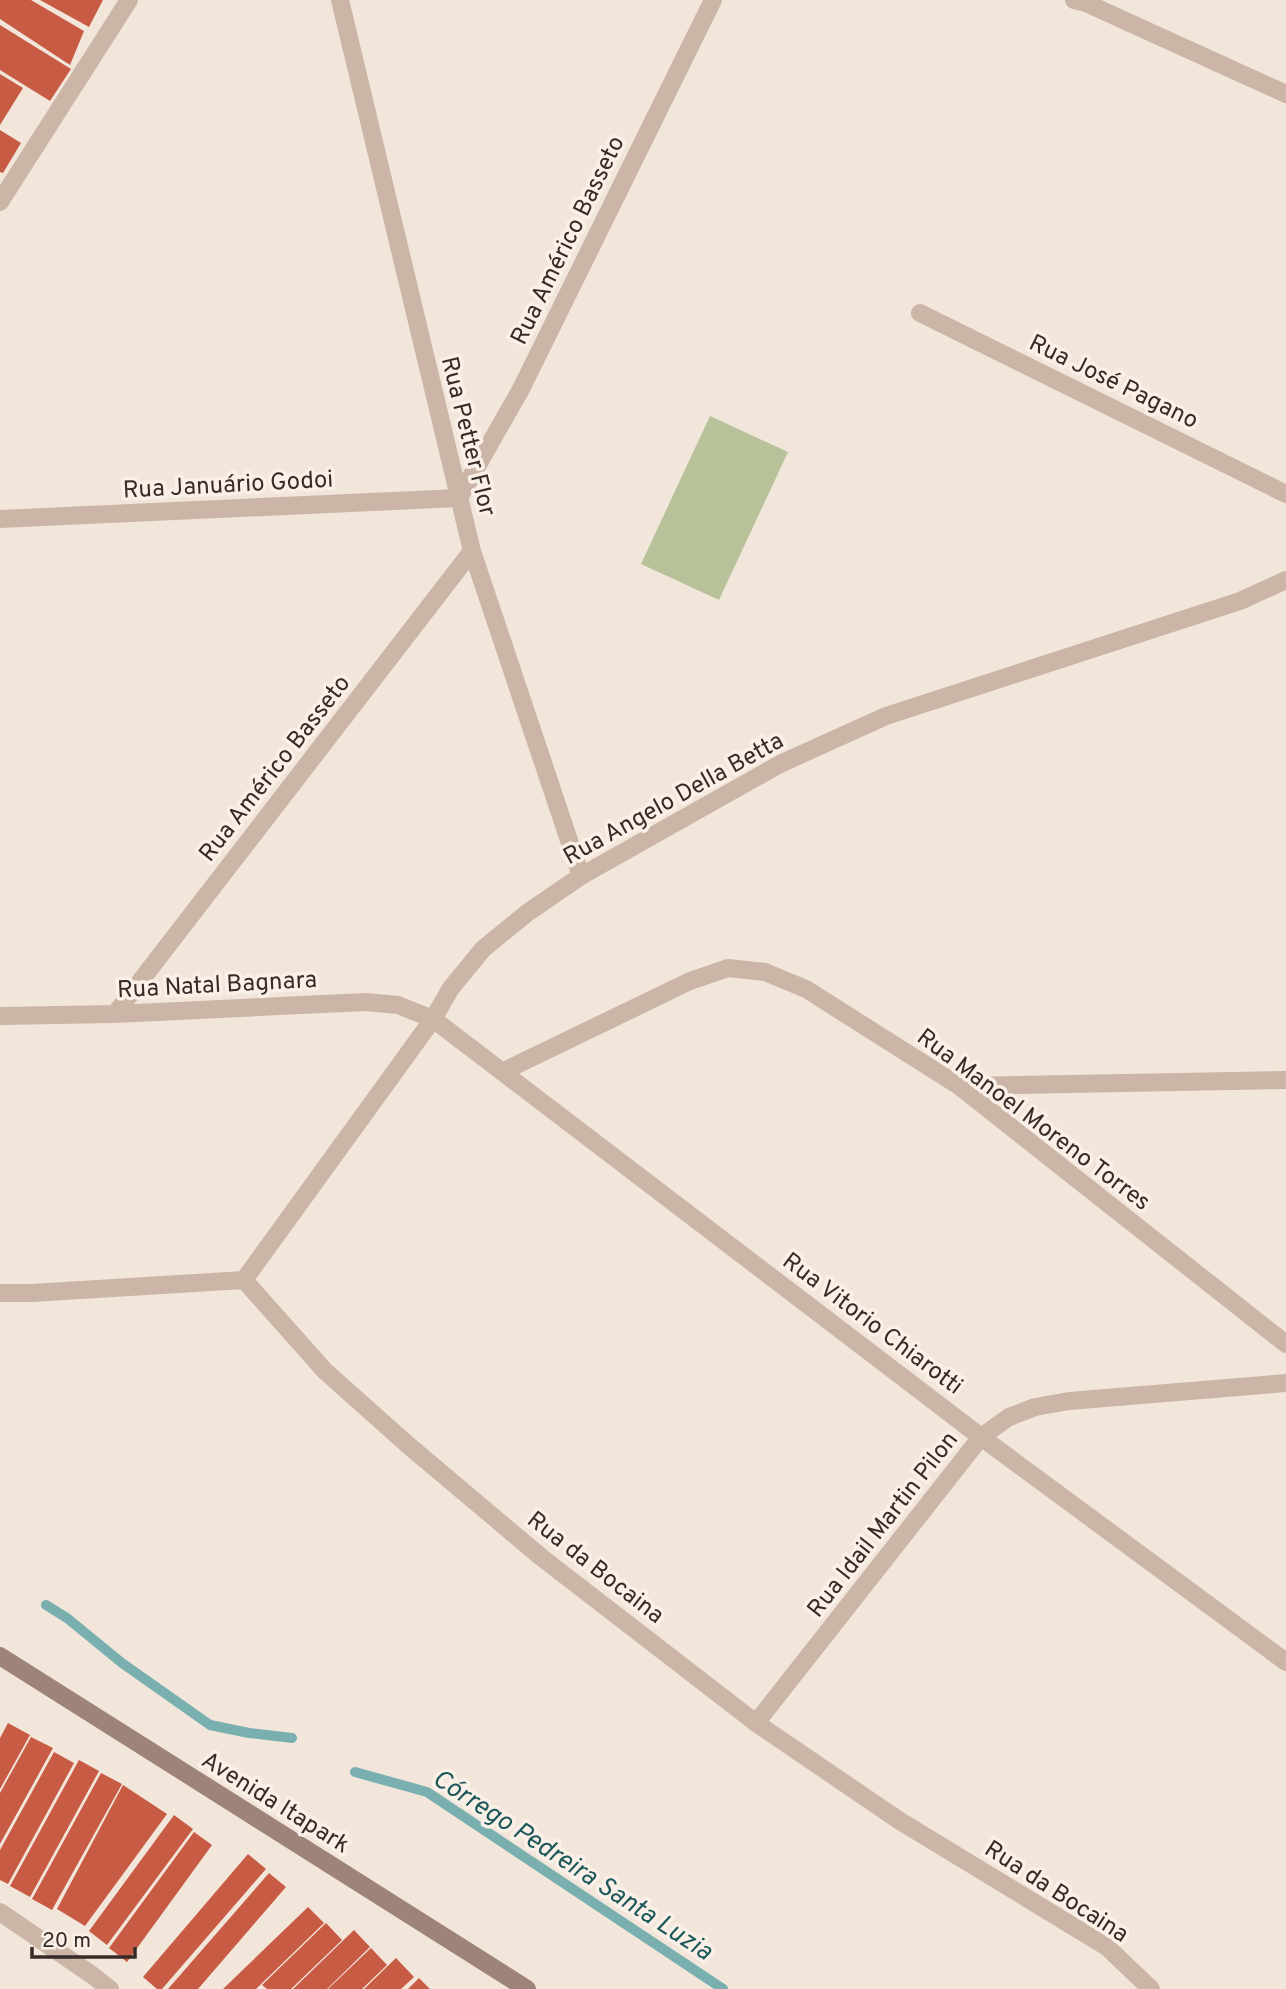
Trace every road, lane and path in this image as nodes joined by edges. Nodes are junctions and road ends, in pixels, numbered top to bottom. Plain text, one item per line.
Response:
1 (129, 0) edge
2 (340, 0) edge
3 (714, 0) edge
4 (1074, 0) edge
5 (1286, 94) edge
6 (0, 202) edge
7 (920, 313) dead end
8 (1286, 494) edge
9 (458, 498) junction
10 (0, 519) edge
11 (472, 551) junction
12 (1286, 580) edge
13 (581, 876) junction
14 (115, 1014) junction
15 (0, 1017) edge
16 (433, 1019) junction
17 (504, 1071) junction
18 (1286, 1080) edge
19 (959, 1086) junction
20 (244, 1280) junction
21 (0, 1293) edge
22 (1286, 1344) edge
23 (1286, 1382) edge
24 (981, 1437) junction
25 (0, 1656) edge
26 (1286, 1662) edge
27 (756, 1723) junction
28 (0, 1912) edge
29 (110, 1989) edge
30 (527, 1989) edge
31 (1151, 1989) edge

1 - 6 street
2 - 9 street, Rua Petter Flor
3 - 9 street, Rua Américo Basseto
4 - 5 street
7 - 8 street, Rua José Pagano
9 - 10 street, Rua Januário Godoi
9 - 11 street, Rua Petter Flor
11 - 13 street, Rua Petter Flor
11 - 14 street, Rua Américo Basseto
12 - 13 street, Rua Angelo Della Betta
13 - 16 street, Rua Angelo Della Betta
14 - 15 street, Rua Natal Bagnara
14 - 16 street, Rua Natal Bagnara
16 - 17 street, Rua Vitorio Chiarotti
16 - 20 street, Rua Angelo Della Betta
17 - 19 street, Rua Manoel Moreno Torres
17 - 24 street, Rua Vitorio Chiarotti
18 - 19 street
19 - 22 street, Rua Manoel Moreno Torres
20 - 21 street
20 - 27 street, Rua da Bocaina
23 - 24 street, Rua Idail Martin Pilon
24 - 26 street, Rua Vitorio Chiarotti
24 - 27 street, Rua Idail Martin Pilon
25 - 30 main road, Avenida Itapark
27 - 31 street, Rua da Bocaina
28 - 29 street

